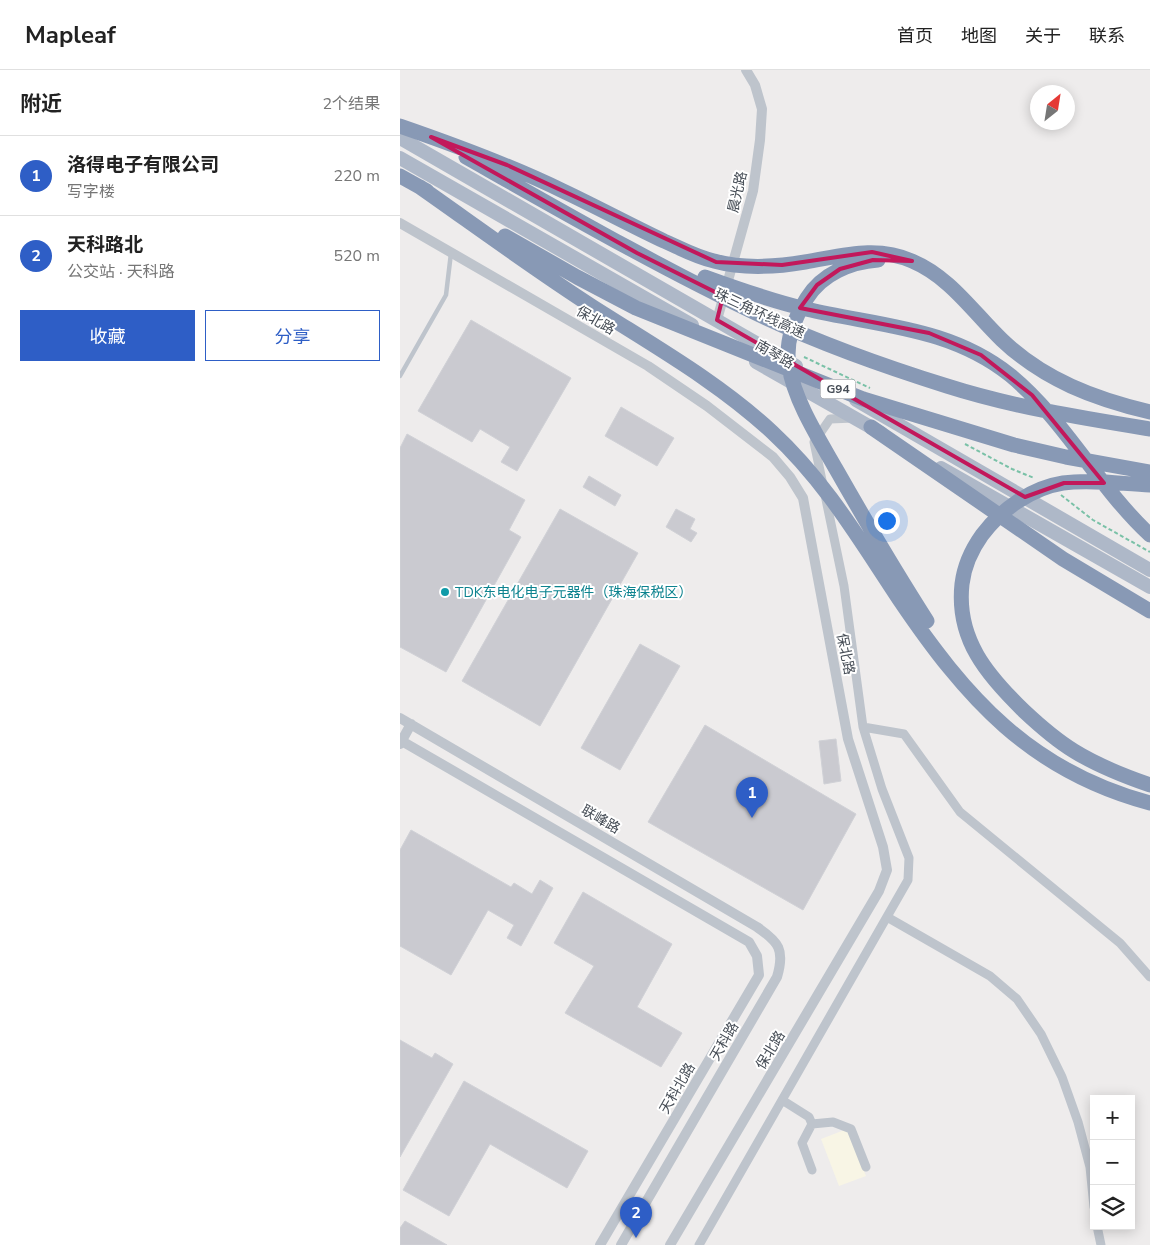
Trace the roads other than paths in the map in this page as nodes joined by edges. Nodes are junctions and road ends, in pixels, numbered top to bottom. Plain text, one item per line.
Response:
1 (746, 70) edge
2 (400, 119) edge
3 (400, 126) edge
4 (400, 138) edge
5 (400, 158) edge
6 (400, 176) edge
7 (420, 187) junction
8 (400, 223) edge
9 (451, 252) junction
10 (637, 253) junction
11 (912, 261) junction
12 (716, 320) junction
13 (400, 376) edge
14 (802, 388) junction
15 (1150, 412) edge
16 (854, 418) junction
17 (871, 427) junction
18 (1150, 430) edge
19 (814, 442) junction
20 (1150, 472) edge
21 (1150, 485) edge
22 (1150, 535) edge
23 (1150, 570) edge
24 (1150, 587) edge
25 (1150, 611) edge
26 (950, 664) junction
27 (400, 718) edge
28 (411, 724) junction
29 (863, 728) junction
30 (400, 742) edge
31 (1150, 786) edge
32 (1150, 803) edge
33 (887, 917) junction
34 (780, 952) joint
35 (1150, 977) edge
36 (782, 1100) junction
37 (812, 1124) junction
38 (866, 1167) dead end
39 (812, 1170) dead end
40 (1092, 1185) edge
41 (1098, 1230) edge
42 (600, 1245) edge
43 (621, 1245) edge
44 (670, 1245) edge
45 (699, 1245) edge
46 (1101, 1245) edge

1 - 12 street, 晨光路
2 - 10 highway, 珠三角环线高速
3 - 11 highway
4 - 12 main road, 南琴路
5 - 14 main road, 南琴路
6 - 7 highway, G94
7 - 20 highway, G94
7 - 26 highway
8 - 9 street, 保北路
9 - 13 lane
9 - 44 street, 保北路
10 - 18 highway, 珠三角环线高速
10 - 22 highway
11 - 15 highway
11 - 26 highway
12 - 23 main road, 南琴路
14 - 16 main road, 南琴路
14 - 19 street
16 - 17 main road, 南琴路
16 - 19 street
17 - 24 main road, 南琴路
17 - 25 highway
19 - 29 street
21 - 31 highway
26 - 32 highway
27 - 28 street, 联峰路
28 - 30 street
28 - 34 street, 联峰路
29 - 33 street
29 - 35 street
30 - 42 street, 天科北路
33 - 36 street
33 - 40 street
34 - 43 street, 天科路
36 - 37 street
36 - 45 street
37 - 38 street
37 - 39 street
41 - 46 street

